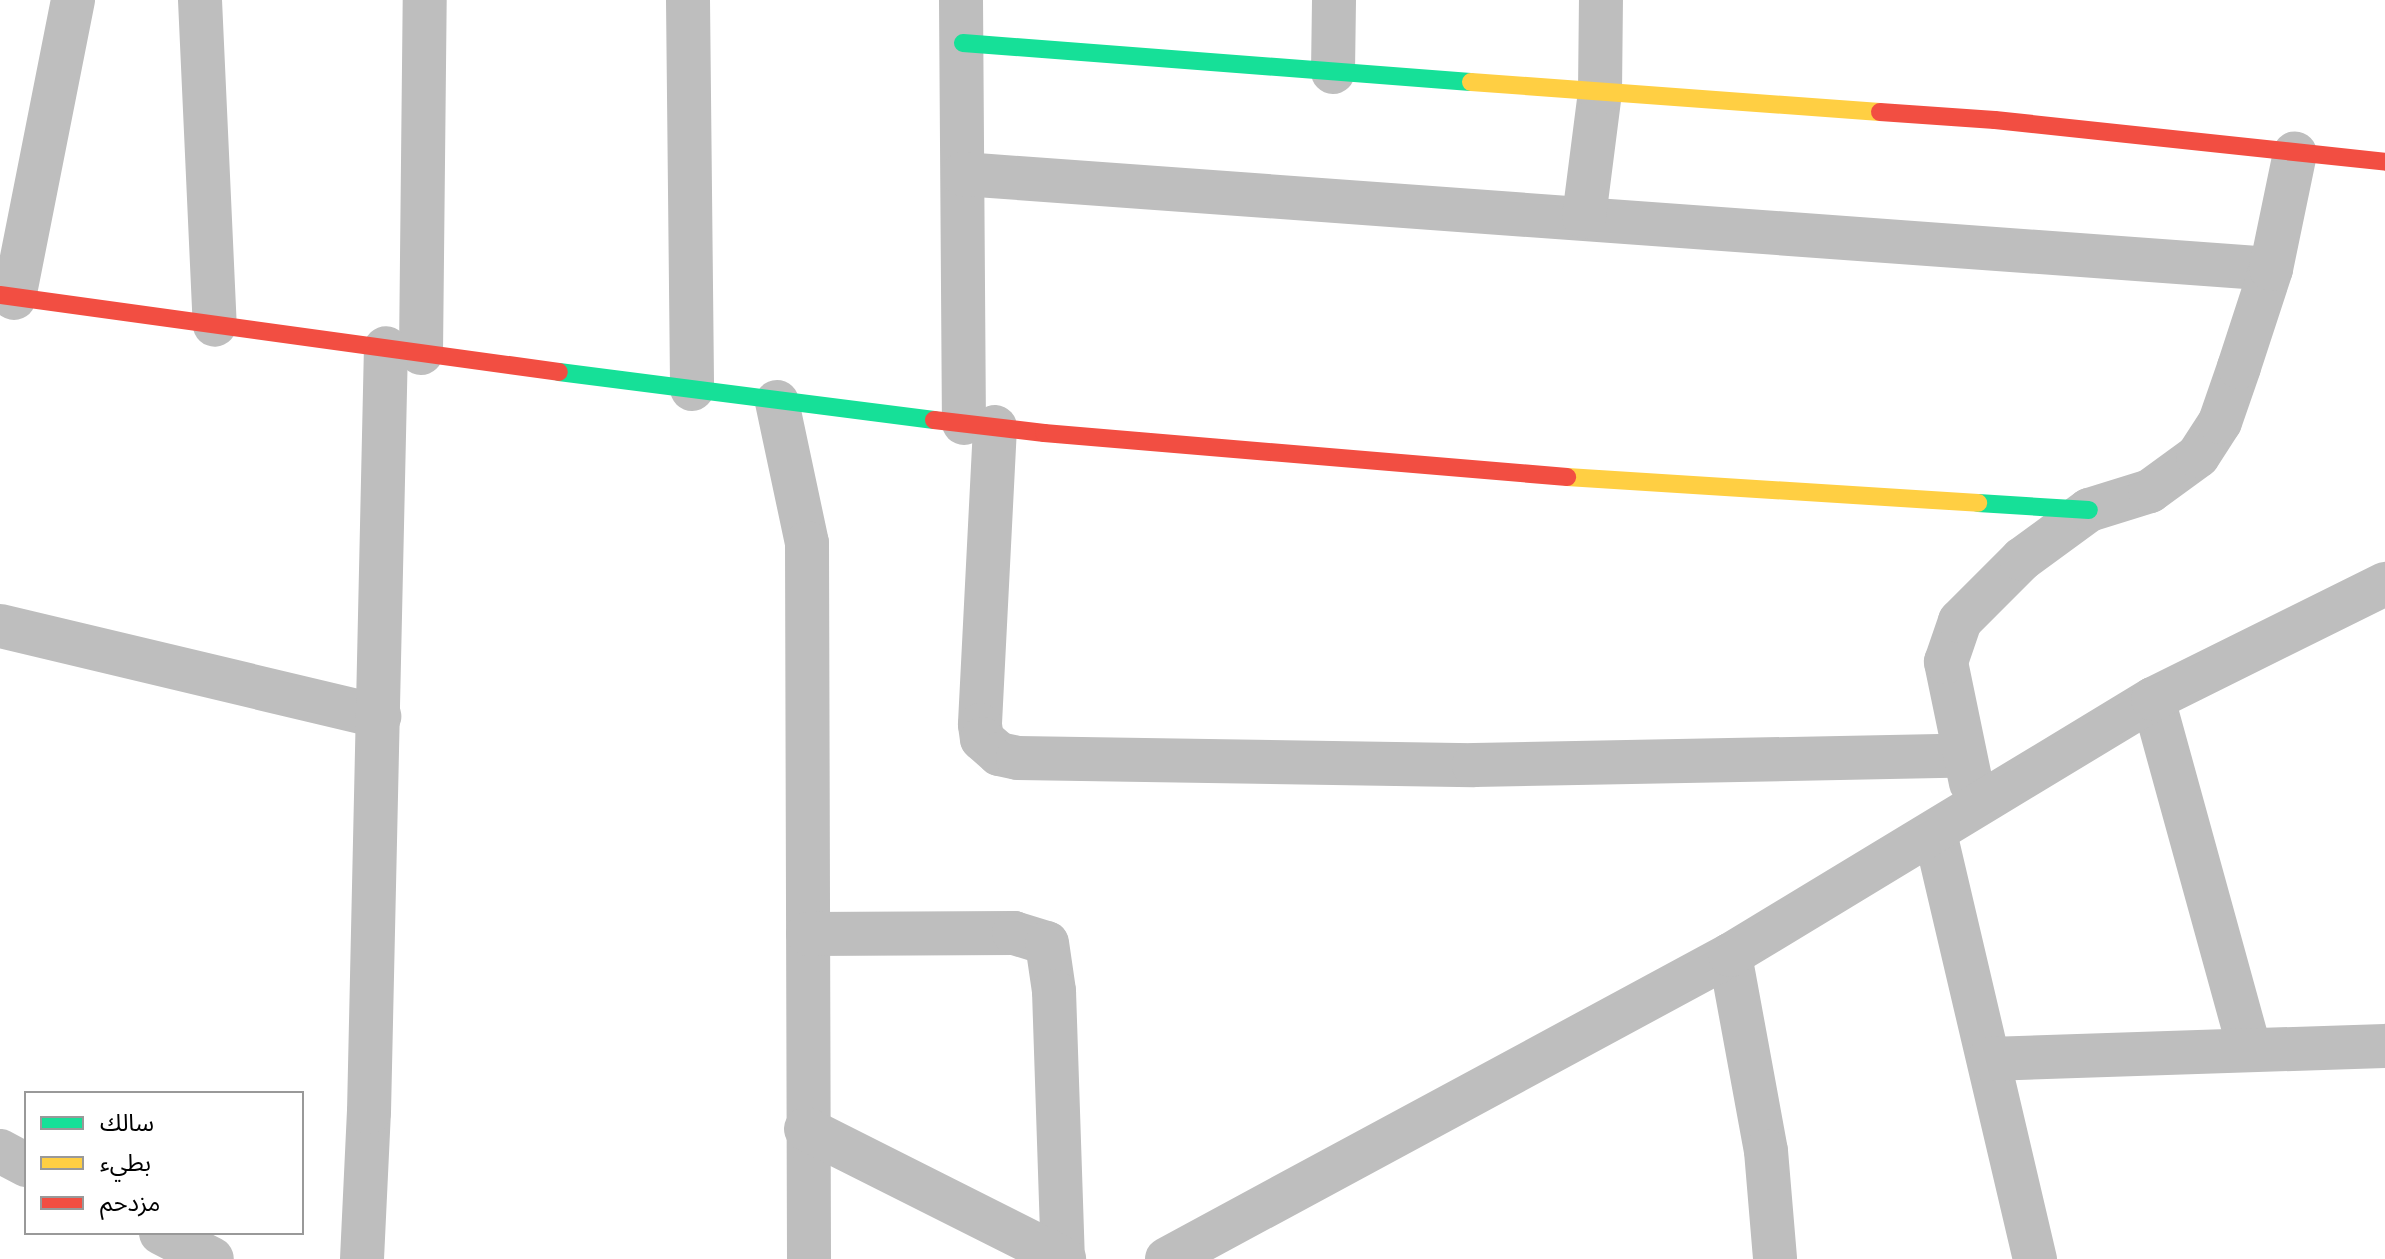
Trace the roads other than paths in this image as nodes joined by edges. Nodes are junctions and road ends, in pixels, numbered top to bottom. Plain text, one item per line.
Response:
1 (73, 0) edge
2 (200, 0) edge
3 (425, 0) edge
4 (688, 0) edge
5 (961, 0) edge
6 (1334, 0) edge
7 (1601, 0) edge
8 (963, 43) junction
9 (1333, 72) junction
10 (1600, 92) junction
11 (2295, 153) junction
12 (2385, 162) edge
13 (963, 174) junction
14 (1584, 217) junction
15 (2271, 269) junction
16 (7, 297) edge
17 (215, 325) junction
18 (404, 350) junction
19 (692, 389) junction
20 (777, 402) junction
21 (979, 425) junction
22 (2089, 510) junction
23 (2385, 584) edge
24 (0, 626) edge
25 (2153, 699) junction
26 (379, 716) junction
27 (1964, 756) junction
28 (1976, 805) junction
29 (1935, 833) junction
30 (808, 934) junction
31 (1730, 955) junction
32 (2385, 1046) edge
33 (2250, 1050) junction
34 (1989, 1059) junction
35 (806, 1129) junction
36 (0, 1151) edge
37 (24, 1164) edge
38 (165, 1235) edge
39 (212, 1259) edge
40 (362, 1259) edge
41 (809, 1259) edge
42 (1063, 1259) edge
43 (1167, 1259) edge
44 (1775, 1259) edge
45 (2035, 1259) edge

1 - 16 street
2 - 17 street
3 - 18 street
4 - 19 street
5 - 8 street
6 - 9 street
7 - 10 street
8 - 9 street
8 - 13 street
9 - 10 street
10 - 11 street
10 - 14 street
11 - 12 street
11 - 15 street
13 - 14 street
13 - 21 street
14 - 15 street
15 - 22 street
16 - 17 street
17 - 18 street
18 - 19 street
18 - 26 street
19 - 20 street
20 - 21 street
20 - 30 street
21 - 22 street
21 - 27 street
22 - 27 street
23 - 25 street
24 - 26 street
25 - 28 street
25 - 33 street
26 - 40 street
27 - 28 street
28 - 29 street
29 - 31 street
29 - 34 street
30 - 35 street
30 - 42 street
31 - 43 street
31 - 44 street
32 - 33 street
33 - 34 street
34 - 45 street
35 - 41 street
35 - 42 street
36 - 37 street
38 - 39 street

